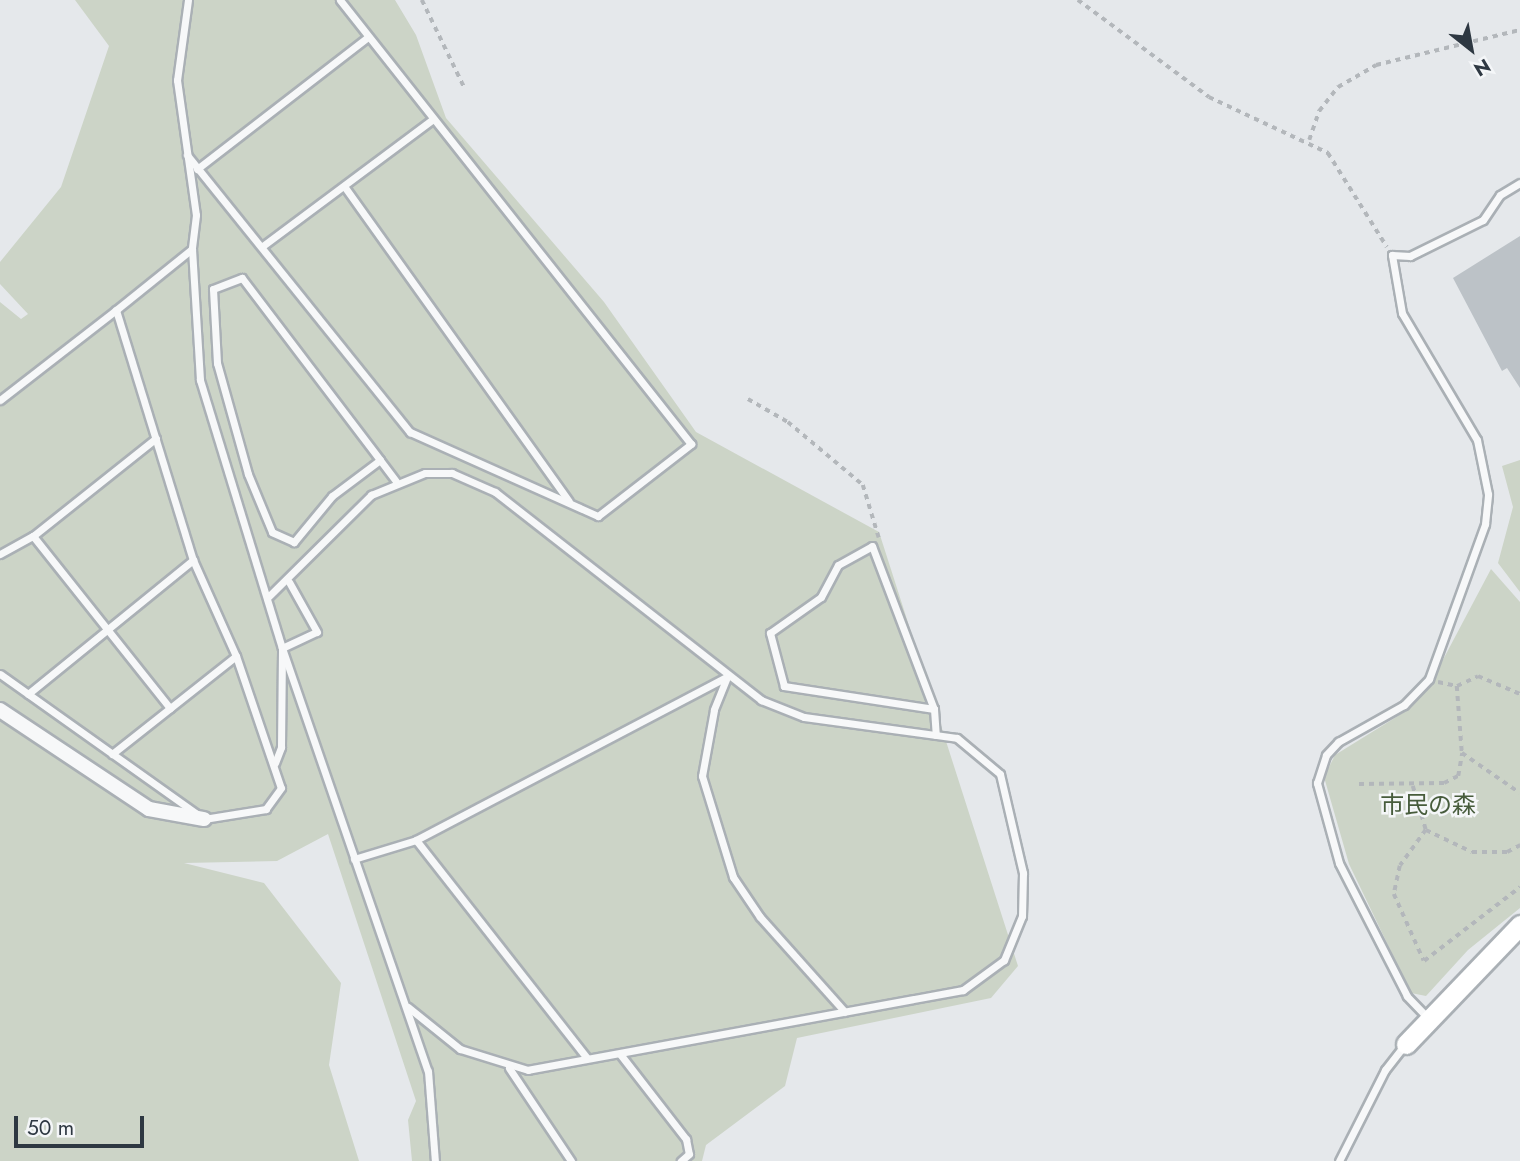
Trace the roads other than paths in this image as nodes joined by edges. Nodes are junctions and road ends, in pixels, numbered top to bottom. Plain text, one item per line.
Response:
1 (188, 0) edge
2 (340, 0) edge
3 (368, 37) junction
4 (432, 120) junction
5 (187, 155) junction
6 (198, 168) junction
7 (190, 174) junction
8 (1520, 183) edge
9 (344, 186) junction
10 (264, 245) junction
11 (192, 249) junction
12 (116, 310) junction
13 (0, 400) edge
14 (156, 438) junction
15 (380, 460) junction
16 (396, 481) junction
17 (570, 503) junction
18 (33, 536) junction
19 (0, 554) edge
20 (193, 560) junction
21 (289, 582) junction
22 (269, 597) junction
23 (106, 625) junction
24 (282, 648) junction
25 (236, 656) junction
26 (0, 674) edge
27 (727, 677) junction
28 (28, 694) junction
29 (170, 708) junction
30 (934, 709) junction
31 (0, 710) edge
32 (936, 735) junction
33 (112, 754) junction
34 (275, 764) junction
35 (204, 819) junction
36 (416, 840) junction
37 (354, 859) junction
38 (1520, 925) edge
39 (408, 1007) junction
40 (845, 1012) junction
41 (1427, 1017) junction
42 (1406, 1044) joint
43 (620, 1054) junction
44 (587, 1058) junction
45 (509, 1068) junction
46 (435, 1161) edge
47 (572, 1161) edge
48 (681, 1161) edge
49 (1339, 1161) edge

1 - 5 lane
2 - 3 lane
3 - 4 lane
3 - 6 lane
4 - 9 lane
4 - 17 lane
5 - 6 lane
5 - 7 lane
6 - 7 lane
6 - 10 lane
7 - 11 lane
8 - 41 lane
9 - 10 lane
9 - 17 lane
10 - 17 lane
11 - 12 lane
11 - 22 lane
12 - 13 lane
12 - 14 lane
14 - 18 lane
14 - 20 lane
15 - 15 lane
15 - 16 lane
16 - 21 lane
16 - 27 lane
18 - 19 lane
18 - 23 lane
20 - 23 lane
20 - 25 lane
21 - 22 lane
21 - 24 lane
22 - 24 lane
23 - 28 lane
23 - 29 lane
24 - 34 lane
24 - 37 lane
25 - 29 lane
25 - 34 lane
26 - 28 lane
27 - 32 lane
27 - 36 lane
27 - 40 lane
28 - 33 lane
29 - 33 lane
30 - 30 lane
30 - 32 lane
31 - 35 street
32 - 40 lane
33 - 35 lane
34 - 35 lane
36 - 37 lane
36 - 44 lane
37 - 39 lane
38 - 41 street
39 - 45 lane
39 - 46 lane
40 - 43 lane
41 - 42 street
42 - 49 lane
43 - 44 lane
43 - 48 lane
44 - 45 lane
45 - 47 lane

